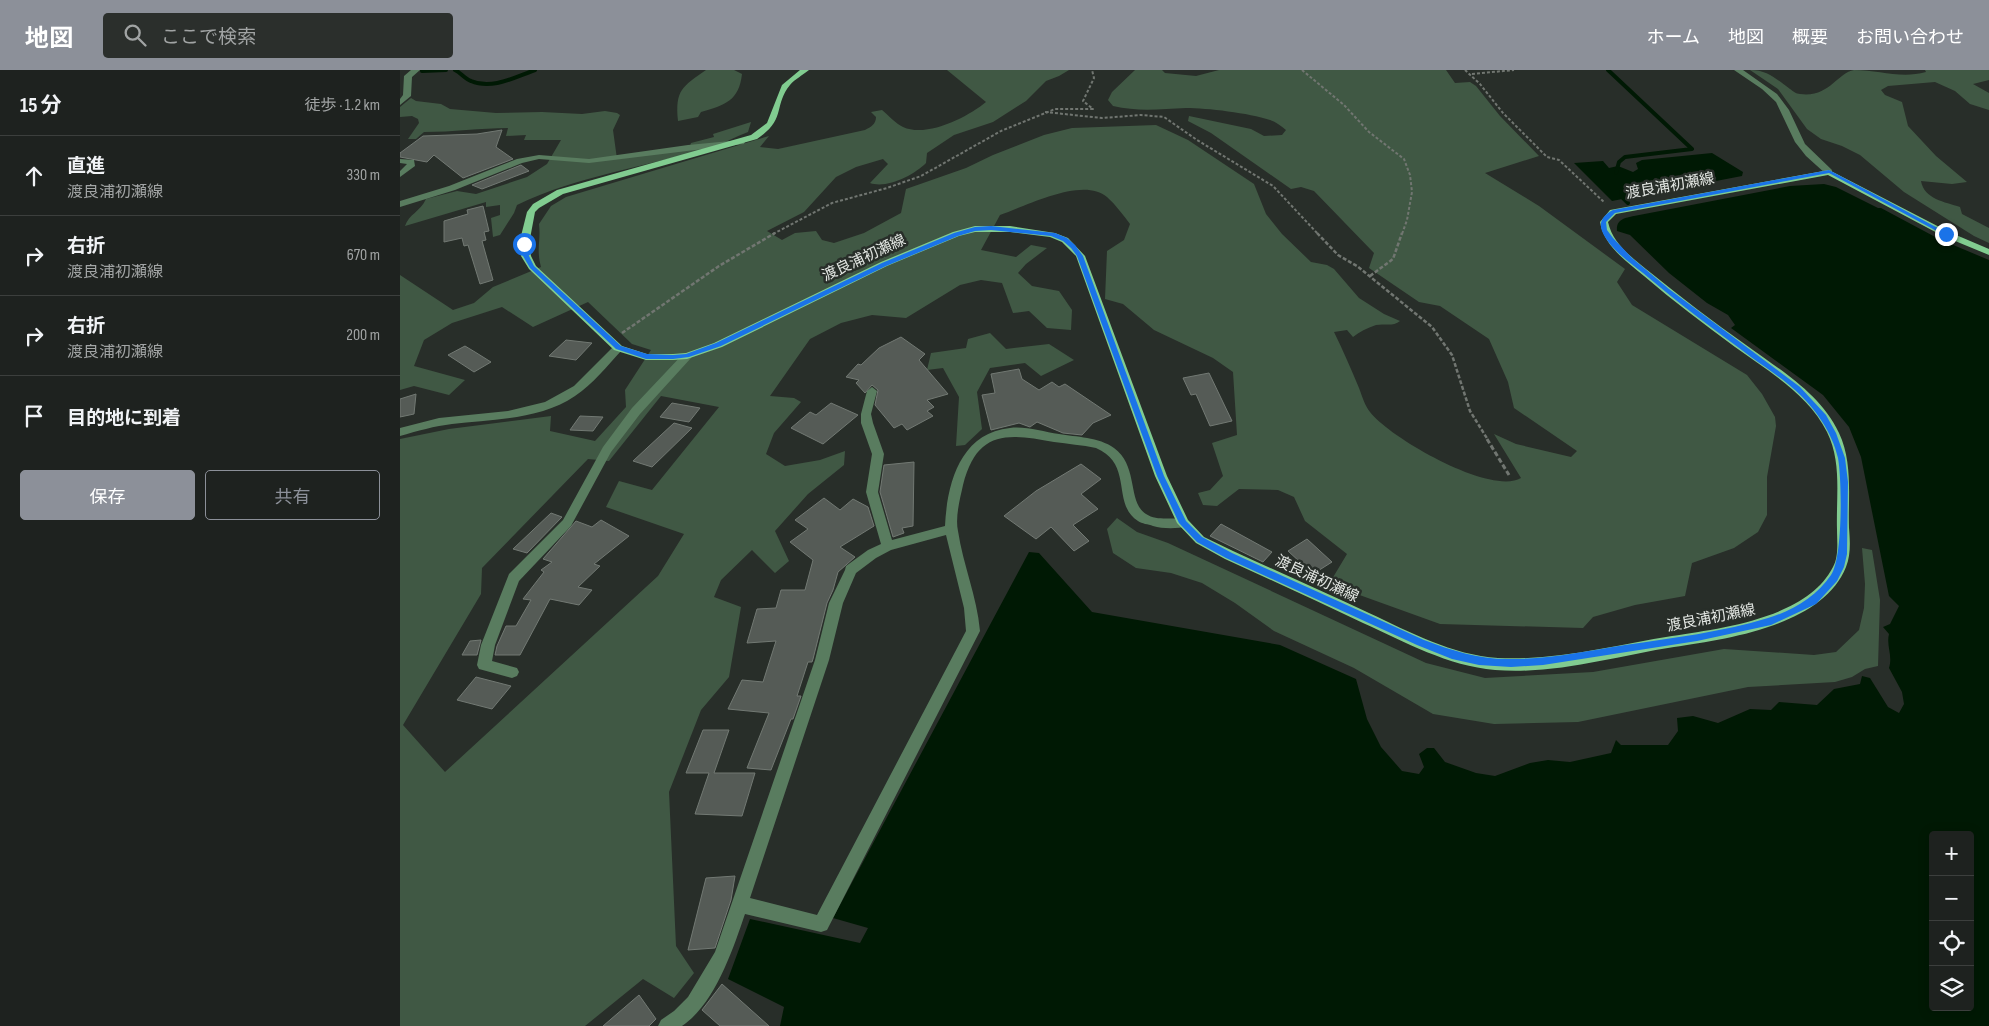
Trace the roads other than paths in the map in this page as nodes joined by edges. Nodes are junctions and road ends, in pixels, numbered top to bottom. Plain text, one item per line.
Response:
1 (416, 70) edge
2 (805, 70) edge
3 (1738, 70) edge
4 (400, 104) edge
5 (743, 141) junction
6 (400, 161) edge
7 (1829, 172) junction
8 (400, 175) edge
9 (400, 204) edge
10 (1989, 252) edge
11 (615, 344) junction
12 (686, 356) junction
13 (872, 391) dead end
14 (400, 432) edge
15 (1183, 523) junction
16 (951, 529) junction
17 (888, 546) junction
18 (512, 672) dead end
19 (739, 904) junction
20 (666, 1026) edge

1 - 4 street
2 - 5 main road, 渡良浦初瀬線
3 - 7 street
5 - 9 street
5 - 11 main road, 渡良浦初瀬線
6 - 8 street
7 - 10 main road
7 - 15 main road, 渡良浦初瀬線
11 - 12 main road, 渡良浦初瀬線
11 - 14 street
12 - 15 main road, 渡良浦初瀬線
12 - 18 street
13 - 17 street
15 - 16 street
16 - 17 street
16 - 19 street
17 - 19 street
19 - 20 street

